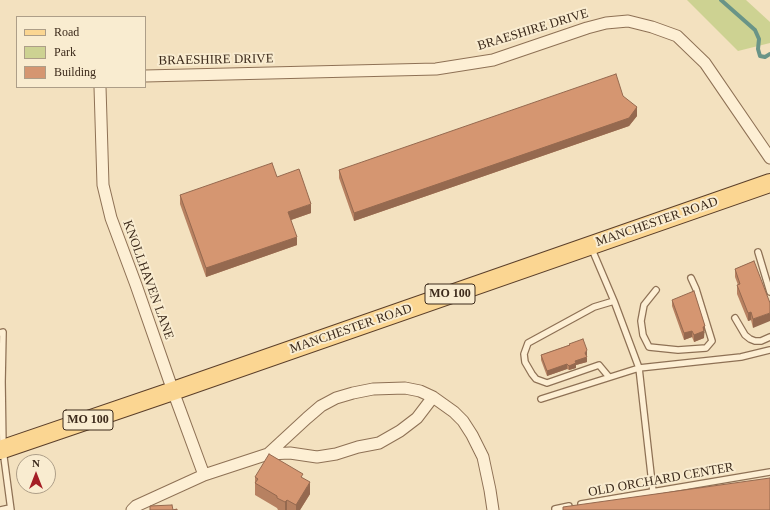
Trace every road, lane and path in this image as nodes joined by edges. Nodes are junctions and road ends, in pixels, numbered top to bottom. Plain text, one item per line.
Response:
1 (146, 76) edge
2 (100, 88) edge
3 (770, 158) edge
4 (770, 182) edge
5 (590, 245) junction
6 (758, 252) dead end
7 (691, 278) dead end
8 (656, 290) dead end
9 (770, 292) edge
10 (614, 301) junction
11 (734, 318) dead end
12 (0, 333) edge
13 (770, 337) edge
14 (770, 350) edge
15 (639, 368) junction
16 (609, 377) junction
17 (1, 383) edge
18 (173, 391) junction
19 (433, 397) junction
20 (541, 399) dead end
21 (1, 450) edge
22 (268, 454) junction
23 (770, 472) edge
24 (204, 475) junction
25 (653, 492) junction
26 (11, 509) edge
27 (555, 509) dead end
28 (0, 510) edge
29 (132, 510) edge
30 (493, 510) edge

1 - 3 street, BRAESHIRE DRIVE
2 - 18 street, KNOLLHAVEN LANE
4 - 5 main road, MANCHESTER ROAD / MO 100
5 - 10 lane
5 - 18 main road, MANCHESTER ROAD / MO 100
6 - 9 lane
7 - 8 lane
10 - 15 lane
10 - 16 lane
11 - 13 lane
12 - 17 lane
14 - 15 lane
15 - 16 lane
15 - 25 lane
16 - 20 lane
17 - 21 lane
18 - 21 main road, MANCHESTER ROAD / MO 100
18 - 24 street, KNOLLHAVEN LANE
19 - 22 street
19 - 22 street
19 - 30 street
21 - 26 lane
22 - 24 street
23 - 25 lane, OLD ORCHARD CENTER
24 - 29 street
25 - 27 lane, OLD ORCHARD CENTER
26 - 28 lane

